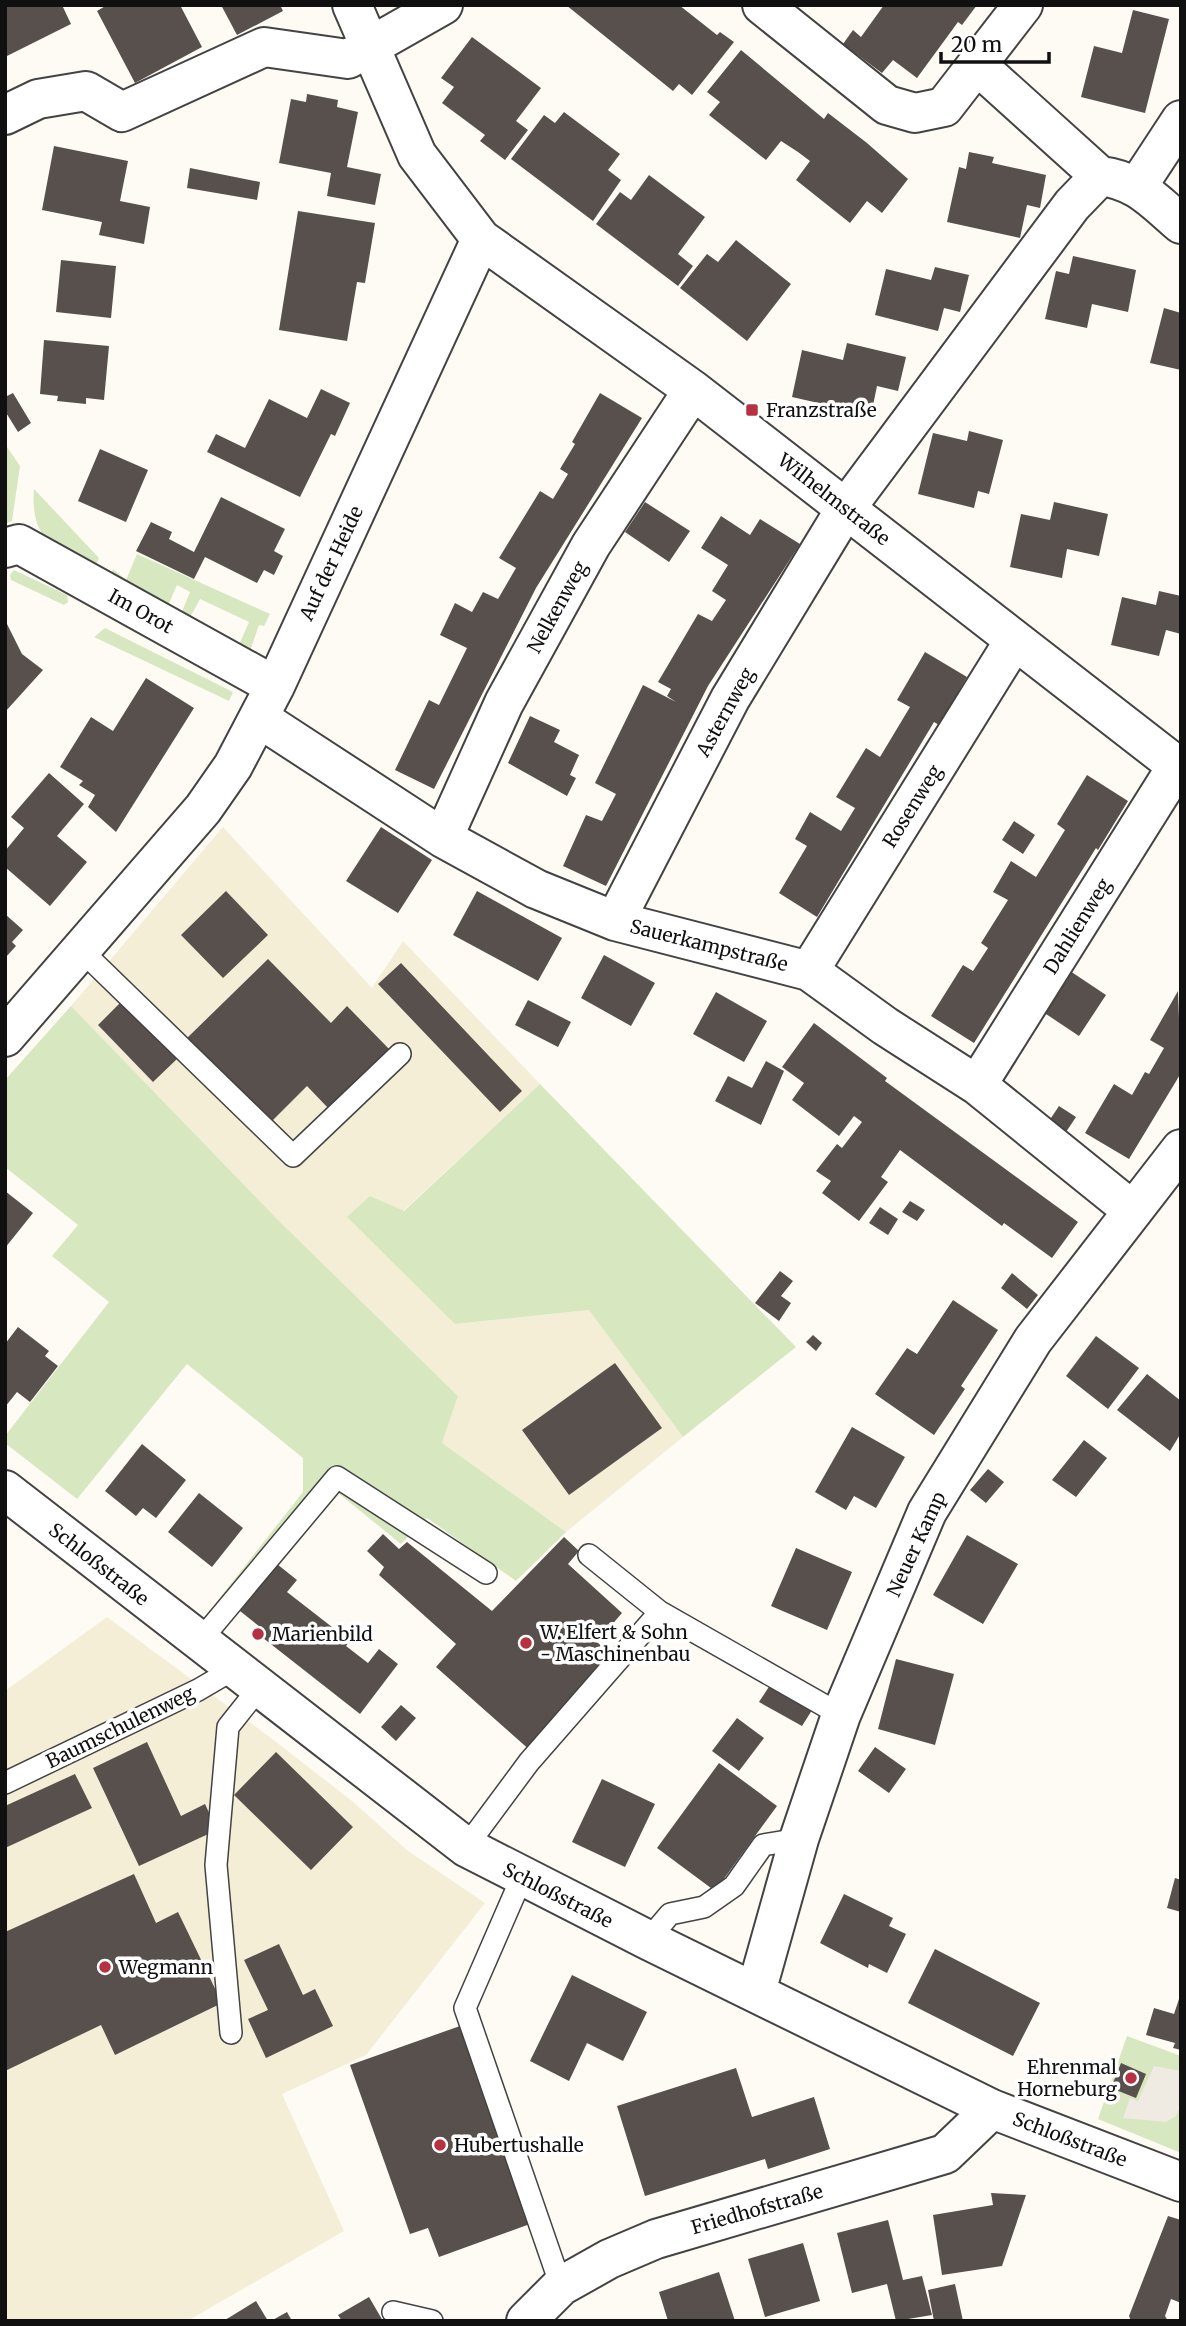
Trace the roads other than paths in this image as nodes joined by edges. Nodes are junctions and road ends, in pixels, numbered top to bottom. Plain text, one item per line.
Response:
1 (352, 5) edge
2 (443, 5) edge
3 (762, 5) edge
4 (1023, 5) edge
5 (371, 47) junction
6 (977, 65) junction
7 (5, 115) edge
8 (1181, 120) edge
9 (1100, 176) junction
10 (1137, 187) junction
11 (1181, 225) edge
12 (481, 240) junction
13 (693, 390) junction
14 (846, 508) junction
15 (5, 548) edge
16 (1014, 641) junction
17 (267, 702) junction
18 (1179, 767) edge
19 (443, 838) junction
20 (615, 921) junction
21 (81, 950) junction
22 (809, 971) junction
23 (5, 1037) edge
24 (401, 1054) dead end
25 (976, 1085) junction
26 (1181, 1149) edge
27 (1133, 1211) junction
28 (5, 1490) edge
29 (589, 1555) dead end
30 (486, 1573) dead end
31 (660, 1612) junction
32 (199, 1642) junction
33 (247, 1679) junction
34 (841, 1715) junction
35 (5, 1783) edge
36 (799, 1839) junction
37 (466, 1847) junction
38 (522, 1877) junction
39 (648, 1940) junction
40 (756, 1992) junction
41 (231, 2033) dead end
42 (992, 2109) junction
43 (1181, 2182) edge
44 (561, 2286) junction
45 (393, 2312) dead end
46 (432, 2321) edge
47 (526, 2321) edge

1 - 5 street
2 - 5 street
3 - 6 street
4 - 6 street
5 - 7 street
5 - 12 street
6 - 9 street
8 - 10 street
9 - 10 street
9 - 14 street
10 - 11 street
12 - 13 street, Wilhelmstraße
12 - 17 street, Auf der Heide
13 - 14 street, Wilhelmstraße
13 - 19 street, Nelkenweg
14 - 16 street, Wilhelmstraße
14 - 20 street, Asternweg
15 - 17 street, Im Orot
16 - 18 street, Wilhelmstraße
16 - 22 street, Rosenweg
17 - 19 street, Sauerkampstraße
17 - 21 street, Auf der Heide
18 - 25 street, Dahlienweg
19 - 20 street, Sauerkampstraße
20 - 22 street, Sauerkampstraße
21 - 23 street, Auf der Heide
21 - 24 lane
22 - 25 street, Sauerkampstraße
25 - 27 street, Sauerkampstraße
26 - 27 street, Neuer Kamp
27 - 34 street, Neuer Kamp
28 - 32 street, Schloßstraße
29 - 31 lane
30 - 32 lane
31 - 34 lane
31 - 37 lane
32 - 33 street, Schloßstraße
33 - 35 lane, Baumschulenweg
33 - 37 street, Schloßstraße
33 - 41 lane
34 - 36 street, Neuer Kamp
36 - 39 lane
36 - 40 street, Neuer Kamp
37 - 38 street, Schloßstraße
38 - 39 street, Schloßstraße
38 - 44 lane
39 - 40 street, Schloßstraße
40 - 42 street, Schloßstraße
42 - 43 street, Schloßstraße
42 - 44 street, Friedhofstraße
44 - 47 street, Friedhofstraße
45 - 46 lane

